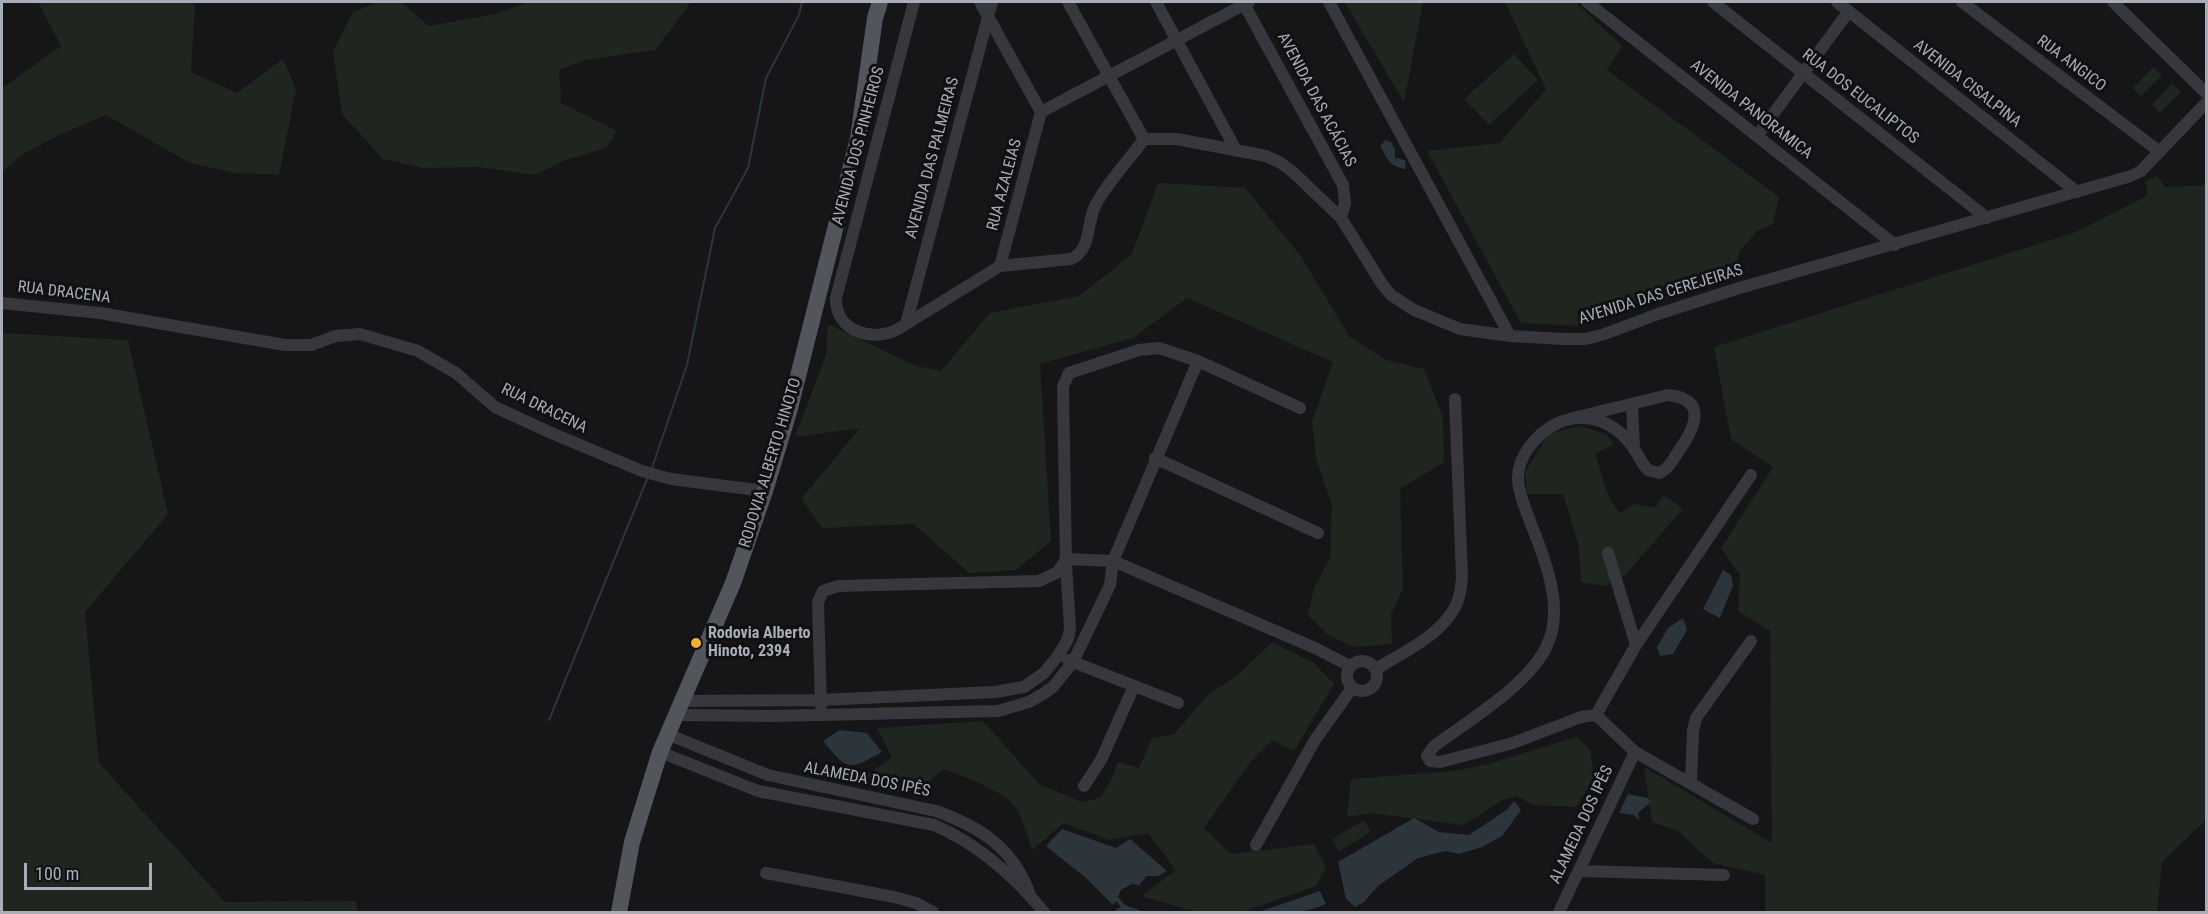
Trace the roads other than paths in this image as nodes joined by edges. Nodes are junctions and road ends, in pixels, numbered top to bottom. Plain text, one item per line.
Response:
1 (880, 2) edge
2 (914, 2) edge
3 (980, 2) edge
4 (992, 2) edge
5 (1068, 2) edge
6 (1156, 2) edge
7 (1246, 2) edge
8 (1329, 2) edge
9 (1587, 2) edge
10 (1713, 2) edge
11 (1837, 2) edge
12 (1962, 2) edge
13 (2113, 2) edge
14 (1849, 11) junction
15 (987, 14) junction
16 (1177, 40) junction
17 (1803, 73) junction
18 (1108, 76) junction
19 (2206, 93) edge
20 (2206, 103) edge
21 (1041, 112) junction
22 (1757, 136) junction
23 (1144, 139) junction
24 (1236, 150) junction
25 (2160, 152) junction
26 (2077, 192) junction
27 (1341, 218) junction
28 (1987, 218) junction
29 (1895, 245) junction
30 (1000, 266) junction
31 (2, 303) edge
32 (906, 324) junction
33 (1510, 336) junction
34 (1198, 361) junction
35 (1455, 399) dead end
36 (1632, 405) junction
37 (1300, 408) dead end
38 (1573, 418) junction
39 (1634, 449) junction
40 (1155, 458) junction
41 (1751, 475) dead end
42 (765, 491) junction
43 (1318, 533) dead end
44 (1608, 553) dead end
45 (1066, 559) junction
46 (1113, 561) junction
47 (1751, 641) dead end
48 (1636, 645) junction
49 (1058, 656) junction
50 (1073, 662) junction
51 (1350, 666) junction
52 (1376, 669) junction
53 (1134, 686) junction
54 (1352, 688) junction
55 (778, 700) junction
56 (821, 700) junction
57 (753, 701) junction
58 (1178, 703) dead end
59 (678, 708) junction
60 (821, 715) junction
61 (754, 716) junction
62 (778, 716) junction
63 (1596, 716) junction
64 (667, 734) junction
65 (660, 752) junction
66 (1635, 752) junction
67 (733, 762) junction
68 (768, 775) junction
69 (726, 778) junction
70 (1691, 783) junction
71 (1084, 786) dead end
72 (763, 792) junction
73 (1753, 819) dead end
74 (1256, 845) dead end
75 (1579, 871) junction
76 (766, 873) dead end
77 (1724, 875) dead end
78 (1031, 896) junction
79 (619, 912) edge
80 (933, 912) edge
81 (1044, 912) edge
82 (1559, 912) edge

1 - 42 main road, RODOVIA ALBERTO HINOTO
2 - 32 street, AVENIDA DOS PINHEIROS
3 - 15 street
4 - 15 street, AVENIDA DAS PALMEIRAS
5 - 18 street
6 - 16 street
7 - 16 street
7 - 27 street, AVENIDA DAS ACÁCIAS
8 - 33 street
9 - 22 street, AVENIDA PANORAMICA
10 - 17 street, RUA DOS EUCALIPTOS
11 - 14 street, AVENIDA CISALPINA
12 - 25 street, RUA ANGICO
13 - 19 street
14 - 17 street
14 - 26 street, AVENIDA CISALPINA
15 - 21 street
15 - 32 street, AVENIDA DAS PALMEIRAS
16 - 18 street
16 - 24 street
17 - 22 street
17 - 28 street, RUA DOS EUCALIPTOS
18 - 21 street
18 - 23 street
20 - 25 street, AVENIDA DAS CEREJEIRAS
21 - 30 street, RUA AZALEIAS
22 - 29 street, AVENIDA PANORAMICA
23 - 24 street, AVENIDA DAS CEREJEIRAS
23 - 30 street
24 - 27 street, AVENIDA DAS CEREJEIRAS
25 - 26 street, AVENIDA DAS CEREJEIRAS
26 - 28 street, AVENIDA DAS CEREJEIRAS
27 - 33 street, AVENIDA DAS CEREJEIRAS
28 - 29 street, AVENIDA DAS CEREJEIRAS
29 - 33 street, AVENIDA DAS CEREJEIRAS
30 - 32 street
31 - 42 street, RUA DRACENA
34 - 37 street
34 - 40 street
34 - 45 street
35 - 52 street
36 - 38 street
36 - 39 street
36 - 39 street
38 - 39 street
38 - 63 street
40 - 43 street
40 - 46 street
41 - 48 street
42 - 59 main road, RODOVIA ALBERTO HINOTO
44 - 48 street
45 - 46 street
45 - 49 street
45 - 56 street
46 - 50 street
46 - 51 street
47 - 70 street
48 - 63 street
49 - 50 street
49 - 56 street
50 - 53 street
50 - 60 street
51 - 52 street
51 - 54 street
52 - 54 street
53 - 58 street
53 - 71 street
54 - 74 street
55 - 56 street
55 - 57 street
55 - 62 street
56 - 60 street
57 - 59 street
57 - 61 street
59 - 61 street
59 - 64 main road, RODOVIA ALBERTO HINOTO
60 - 62 street
61 - 62 street
63 - 66 street
64 - 65 main road, RODOVIA ALBERTO HINOTO
64 - 67 street, ALAMEDA DOS IPÊS
65 - 69 street, ALAMEDA DOS IPÊS
65 - 79 main road, RODOVIA ALBERTO HINOTO
66 - 70 street
66 - 75 street, ALAMEDA DOS IPÊS
67 - 68 street, ALAMEDA DOS IPÊS
67 - 69 street
68 - 72 street
68 - 78 street, ALAMEDA DOS IPÊS
69 - 72 street, ALAMEDA DOS IPÊS
70 - 73 street
72 - 78 street, ALAMEDA DOS IPÊS
75 - 77 street
75 - 82 street, ALAMEDA DOS IPÊS
76 - 80 street
78 - 81 street, ALAMEDA DOS IPÊS

